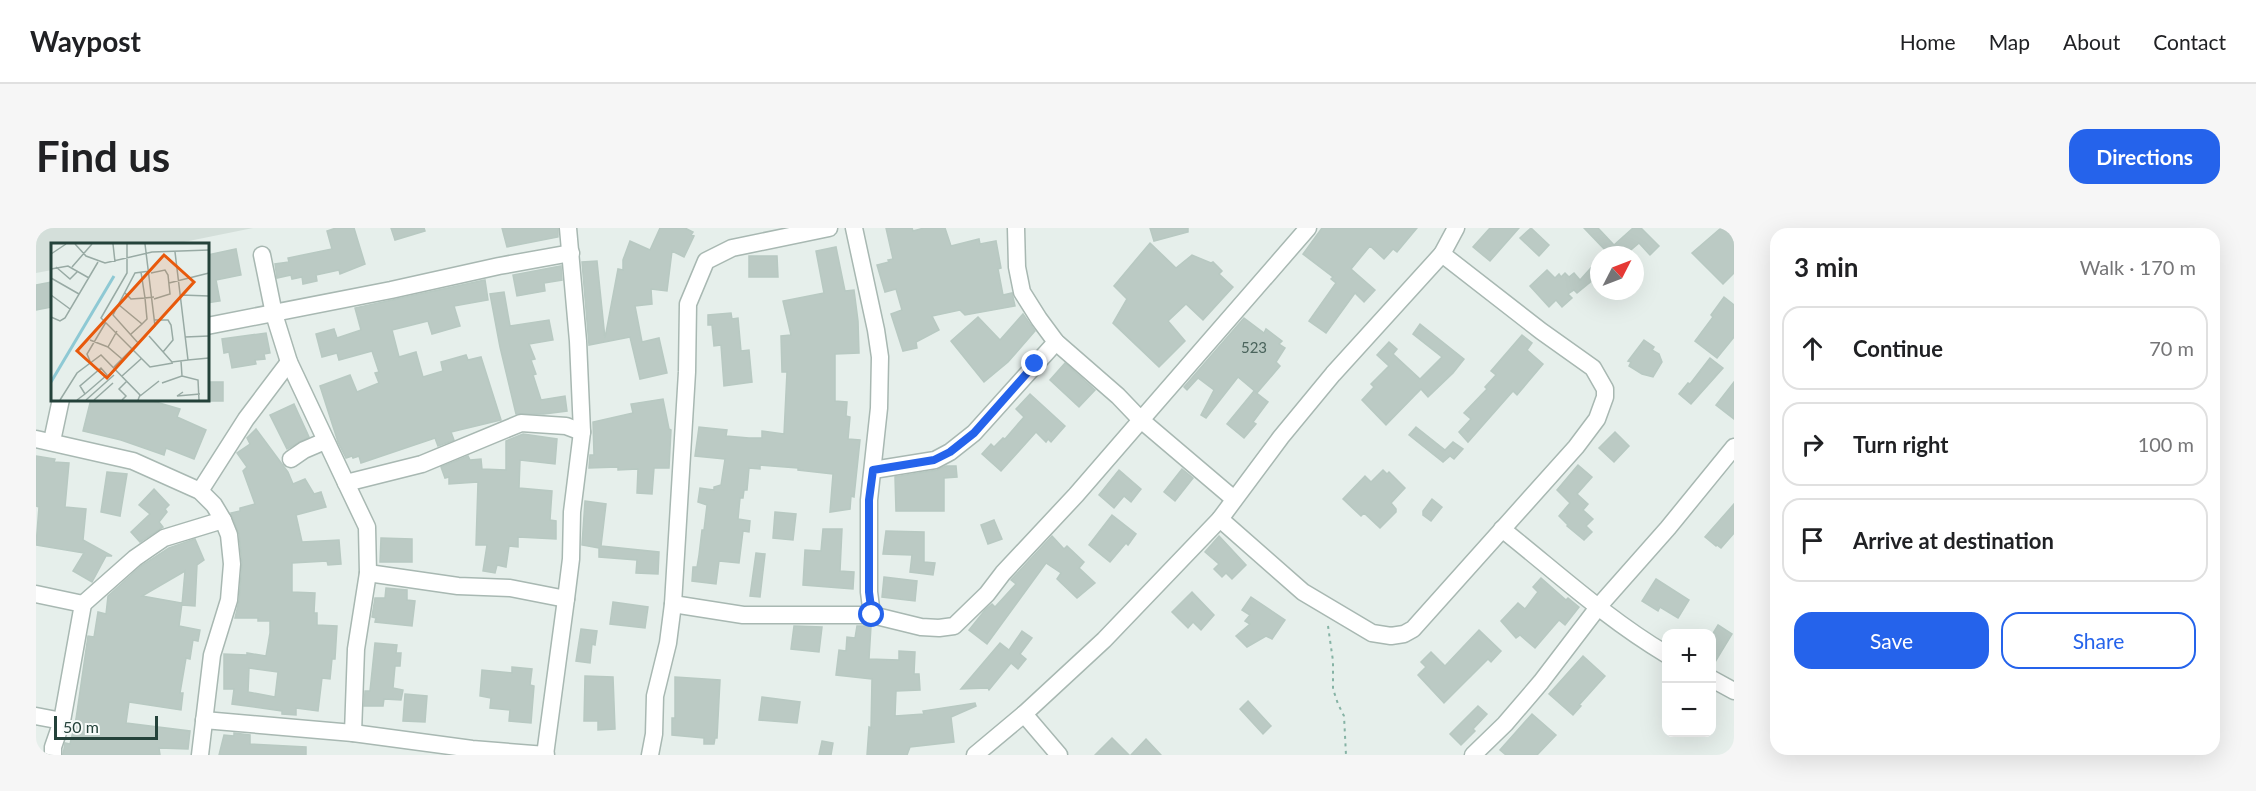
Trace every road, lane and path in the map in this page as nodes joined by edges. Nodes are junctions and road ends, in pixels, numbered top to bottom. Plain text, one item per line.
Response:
1 (568, 228) edge
2 (829, 228) edge
3 (854, 228) edge
4 (1016, 228) edge
5 (1308, 228) edge
6 (1452, 229) edge
7 (571, 253) junction
8 (1442, 254) junction
9 (262, 255) dead end
10 (273, 314) junction
11 (208, 326) edge
12 (1056, 342) junction
13 (289, 362) junction
14 (61, 400) edge
15 (1141, 420) junction
16 (582, 432) junction
17 (44, 440) edge
18 (325, 441) junction
19 (1734, 447) edge
20 (291, 459) dead end
21 (873, 470) junction
22 (346, 483) junction
23 (200, 491) junction
24 (1234, 499) junction
25 (1220, 519) junction
26 (223, 520) junction
27 (1502, 529) junction
28 (368, 573) junction
29 (36, 594) edge
30 (566, 599) junction
31 (83, 604) junction
32 (673, 604) junction
33 (1323, 604) junction
34 (1599, 606) junction
35 (872, 615) junction
36 (1662, 652) edge
37 (1716, 681) edge
38 (1734, 691) edge
39 (1024, 714) junction
40 (36, 716) edge
41 (204, 720) junction
42 (62, 721) junction
43 (353, 733) junction
44 (1490, 749) edge
45 (53, 755) edge
46 (200, 755) edge
47 (545, 755) edge
48 (650, 755) edge
49 (975, 755) edge
50 (1059, 755) edge
51 (1346, 755) edge
52 (1473, 755) edge

1 - 7 street
2 - 32 street
3 - 21 street
4 - 12 street
5 - 15 street
6 - 8 street
7 - 10 street
7 - 16 street
8 - 24 street
8 - 27 street
9 - 10 street
10 - 11 street
10 - 13 street
12 - 15 street
12 - 21 street
13 - 18 street
13 - 23 street
14 - 17 street
15 - 24 street
15 - 35 street
16 - 22 street
16 - 30 street
17 - 23 street
18 - 20 street
18 - 22 street
19 - 34 street
21 - 35 street
22 - 28 street
23 - 26 street
24 - 25 street
25 - 33 street
25 - 39 street
26 - 31 street
26 - 41 street
27 - 33 street
27 - 34 street
28 - 30 street
28 - 43 street
29 - 31 street
30 - 47 street
31 - 42 street
32 - 35 street
32 - 48 street
33 - 51 path
34 - 36 street
34 - 44 street
37 - 38 street
39 - 49 street
39 - 50 street
40 - 42 street
41 - 43 street
41 - 46 street
42 - 45 street
43 - 47 street
44 - 52 street

